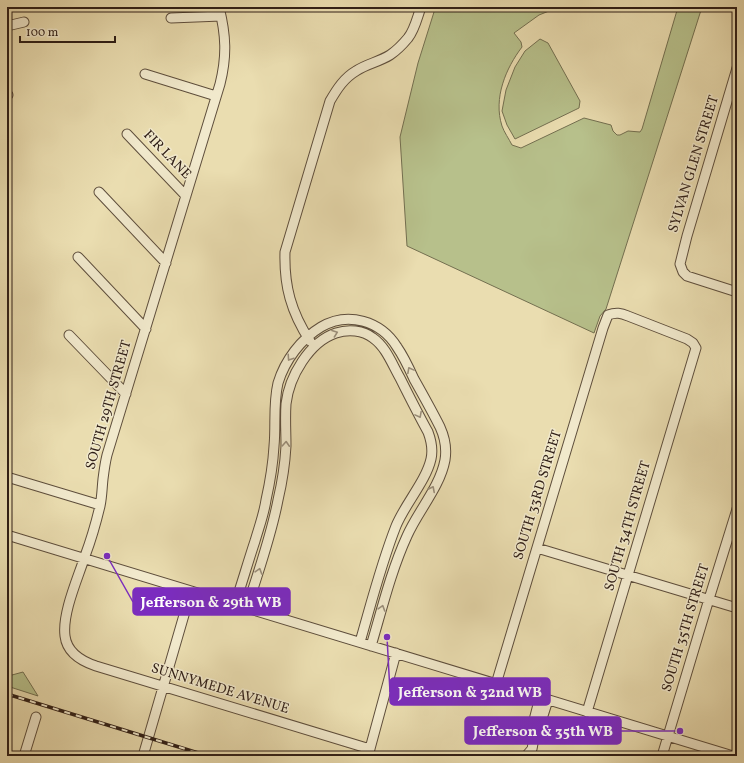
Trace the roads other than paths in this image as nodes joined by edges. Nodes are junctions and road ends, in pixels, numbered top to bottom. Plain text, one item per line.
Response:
1 (421, 7) edge
2 (220, 12) edge
3 (172, 18) dead end
4 (24, 22) dead end
5 (7, 26) edge
6 (737, 68) edge
7 (145, 74) dead end
8 (216, 96) junction
9 (127, 134) dead end
10 (99, 192) dead end
11 (186, 196) junction
12 (78, 258) dead end
13 (166, 263) junction
14 (737, 292) edge
15 (146, 329) junction
16 (69, 335) dead end
17 (307, 337) junction
18 (314, 347) junction
19 (696, 348) joint
20 (126, 394) junction
21 (7, 477) edge
22 (100, 505) junction
23 (737, 509) edge
24 (7, 535) edge
25 (537, 548) junction
26 (84, 558) junction
27 (628, 575) junction
28 (191, 591) junction
29 (709, 599) junction
30 (235, 604) junction
31 (247, 608) junction
32 (737, 608) edge
33 (360, 642) junction
34 (68, 646) joint
35 (371, 646) junction
36 (396, 653) junction
37 (496, 684) junction
38 (163, 687) junction
39 (544, 699) junction
40 (587, 712) junction
41 (36, 717) dead end
42 (668, 736) junction
43 (369, 753) edge
44 (24, 756) edge
45 (143, 756) edge
46 (526, 756) edge
47 (662, 756) edge
48 (733, 756) edge

1 - 17 street
2 - 3 street
2 - 8 street, SOUTH 29TH STREET
4 - 5 street
6 - 14 street, SYLVAN GLEN STREET
7 - 8 street
8 - 11 street, SOUTH 29TH STREET
9 - 11 street, FIR LANE
10 - 13 street
11 - 13 street, SOUTH 29TH STREET
12 - 15 street
13 - 15 street, SOUTH 29TH STREET
15 - 20 street, SOUTH 29TH STREET
16 - 20 street
17 - 18 street
17 -> 30 street
35 -> 17 street
31 -> 18 street
18 -> 33 street
19 - 25 street, SOUTH 33RD STREET
19 - 27 street, SOUTH 34TH STREET
20 - 22 street, SOUTH 29TH STREET
21 - 22 street
22 - 26 street, SOUTH 29TH STREET
23 - 29 street, SOUTH 35TH STREET
24 - 26 street
25 - 27 street
25 - 37 street, SOUTH 33RD STREET
26 - 28 street
26 - 34 street, SOUTH 29TH STREET
27 - 29 street
27 - 40 street, SOUTH 34TH STREET
28 - 30 street
28 - 38 street
29 - 32 street
29 - 42 street, SOUTH 35TH STREET
30 - 31 street
31 - 33 street
33 - 35 street
34 - 38 street, SUNNYMEDE AVENUE
35 - 36 street
36 - 37 street
36 - 43 street
37 - 39 street
38 - 43 street, SUNNYMEDE AVENUE
38 - 45 street
39 - 40 street
39 - 46 street
40 - 42 street
41 - 44 street
42 - 47 street, SOUTH 35TH STREET
42 - 48 street

